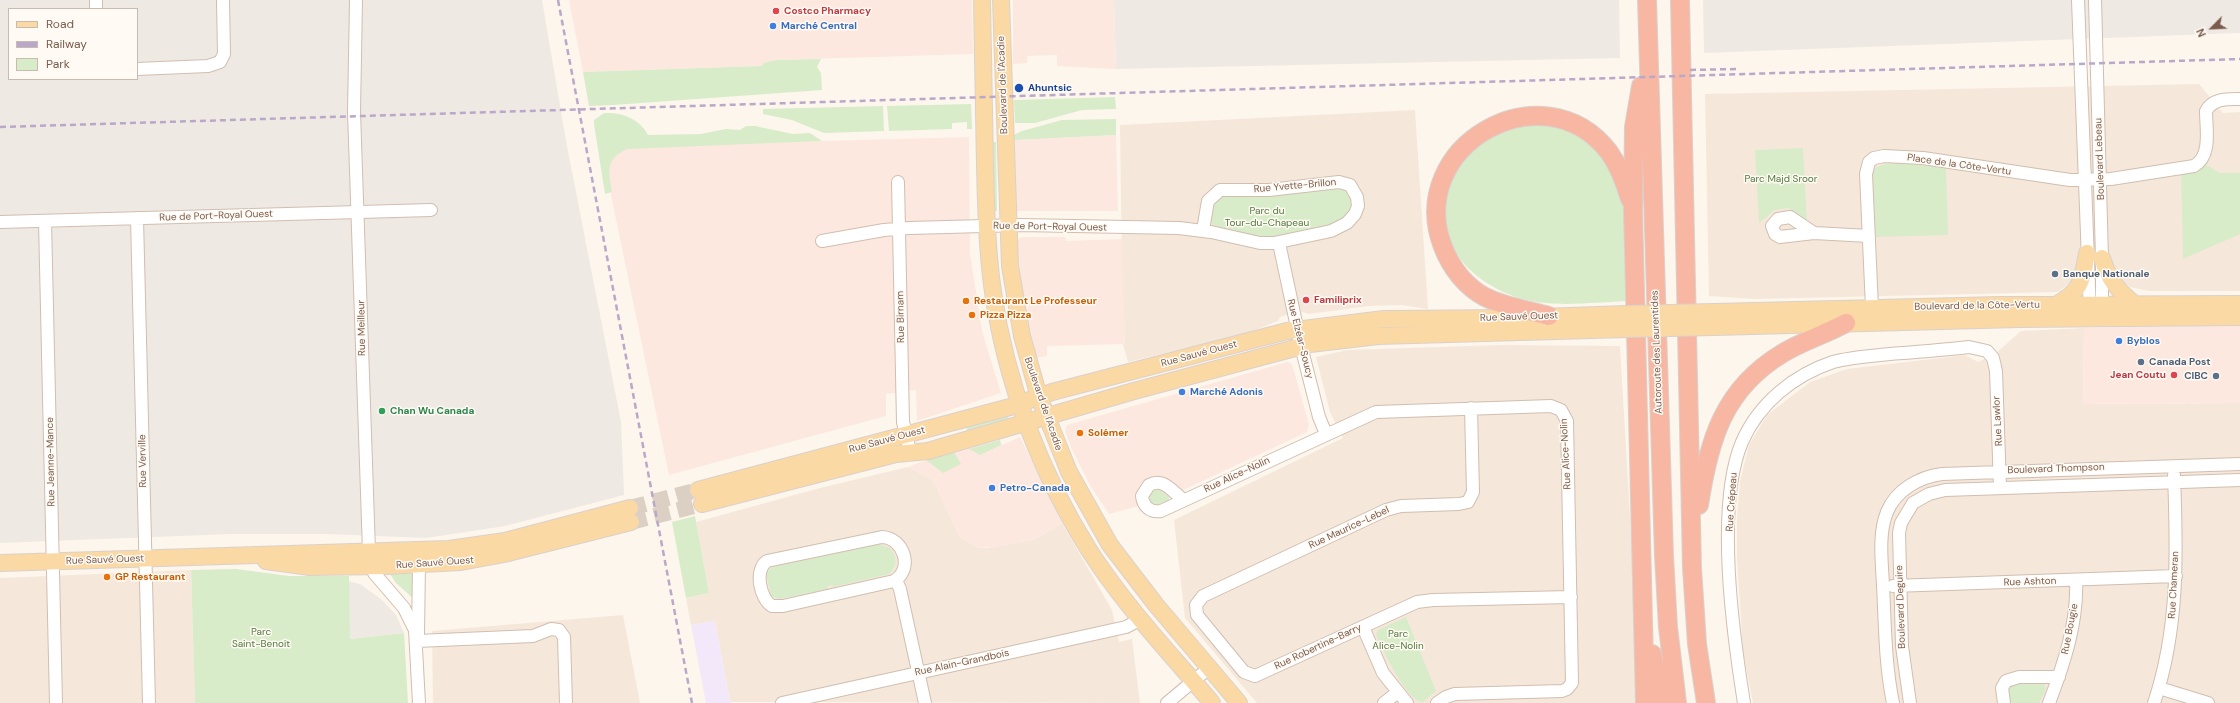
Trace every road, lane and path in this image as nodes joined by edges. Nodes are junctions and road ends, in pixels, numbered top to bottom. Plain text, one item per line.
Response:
1 (223, 0) edge
2 (356, 0) edge
3 (982, 0) edge
4 (1001, 0) edge
5 (1647, 0) edge
6 (1680, 0) edge
7 (2078, 0) edge
8 (2095, 0) edge
9 (1648, 45) junction
10 (138, 68) edge
11 (2240, 99) edge
12 (2084, 180) junction
13 (2100, 180) junction
14 (898, 182) dead end
15 (1633, 209) junction
16 (431, 210) dead end
17 (358, 212) junction
18 (137, 218) junction
19 (45, 221) junction
20 (0, 222) edge
21 (1008, 225) junction
22 (987, 226) junction
23 (899, 229) junction
24 (1203, 230) junction
25 (1814, 233) dead end
26 (1869, 236) junction
27 (822, 241) dead end
28 (1279, 243) junction
29 (2087, 253) junction
30 (2102, 258) junction
31 (2056, 304) junction
32 (2240, 304) edge
33 (2136, 305) junction
34 (1872, 308) junction
35 (2096, 312) junction
36 (1549, 316) junction
37 (2240, 317) edge
38 (1714, 319) junction
39 (1627, 322) junction
40 (1846, 323) junction
41 (1297, 330) junction
42 (1301, 346) junction
43 (1990, 354) joint
44 (1039, 397) junction
45 (1020, 403) junction
46 (1471, 408) junction
47 (1046, 417) junction
48 (1027, 422) junction
49 (1326, 434) junction
50 (905, 435) junction
51 (910, 451) junction
52 (2240, 464) edge
53 (2174, 466) junction
54 (2000, 471) junction
55 (2240, 480) edge
56 (2174, 482) junction
57 (2000, 488) junction
58 (1184, 500) dead end
59 (1907, 511) joint
60 (1887, 512) joint
61 (1692, 551) junction
62 (370, 558) junction
63 (145, 559) junction
64 (52, 562) junction
65 (0, 563) edge
66 (419, 565) junction
67 (2176, 576) junction
68 (896, 580) junction
69 (2076, 580) junction
70 (1900, 586) junction
71 (1883, 587) junction
72 (1571, 597) junction
73 (1196, 603) joint
74 (1644, 608) junction
75 (1141, 619) junction
76 (1363, 627) junction
77 (417, 641) junction
78 (1209, 668) junction
79 (919, 673) junction
80 (2059, 677) junction
81 (1193, 681) junction
82 (2159, 688) junction
83 (1398, 692) junction
84 (56, 703) edge
85 (149, 703) edge
86 (419, 703) edge
87 (566, 703) edge
88 (782, 703) edge
89 (925, 703) edge
90 (1167, 703) edge
91 (1212, 703) edge
92 (1239, 703) edge
93 (1384, 703) edge
94 (1407, 703) edge
95 (1437, 703) edge
96 (1645, 703) edge
97 (1660, 703) edge
98 (1677, 703) edge
99 (1706, 703) edge
100 (1744, 703) edge
101 (1893, 703) edge
102 (1910, 703) edge
103 (2004, 703) edge
104 (2049, 703) edge
105 (2154, 703) edge
106 (2208, 703) edge

1 - 10 street
2 - 17 street, Rue Meilleur
3 - 22 main road, Boulevard de l'Acadie
4 - 21 main road, Boulevard de l'Acadie
5 - 9 highway, Autoroute des Laurentides
6 - 61 highway
7 - 12 street, Boulevard Lebeau
8 - 13 street, Boulevard Lebeau
9 - 15 highway
9 - 98 highway, Autoroute des Laurentides
11 - 13 street, Place de la Côte-Vertu
12 - 13 street, Place de la Côte-Vertu
12 - 26 street, Place de la Côte-Vertu
12 - 29 street, Boulevard Lebeau
13 - 30 street, Boulevard Lebeau
14 - 23 street, Rue Birnam
15 - 36 highway
15 - 74 highway
16 - 17 street, Rue de Port-Royal Ouest
17 - 18 street, Rue de Port-Royal Ouest
17 - 62 street, Rue Meilleur
18 - 19 street, Rue de Port-Royal Ouest
18 - 63 street, Rue Verville
19 - 20 street, Rue de Port-Royal Ouest
19 - 64 street, Rue Jeanne-Mance
21 - 22 street, Rue de Port-Royal Ouest
21 - 24 street, Rue de Port-Royal Ouest
21 - 44 main road, Boulevard de l'Acadie
22 - 23 street, Rue de Port-Royal Ouest
22 - 45 main road, Boulevard de l'Acadie
23 - 27 street, Rue de Port-Royal Ouest
23 - 50 street, Rue Birnam
24 - 28 street, Rue de Port-Royal Ouest
24 - 28 street, Rue Yvette-Brillon
25 - 26 street
26 - 34 street, Place de la Côte-Vertu
28 - 41 street, Rue Elzéar-Soucy
29 - 31 main road
29 - 35 street
30 - 33 main road
30 - 35 street, Boulevard Lebeau
31 - 34 main road, Boulevard de la Côte-Vertu
31 - 35 main road, Boulevard de la Côte-Vertu
32 - 33 main road, Boulevard de la Côte-Vertu
33 - 35 main road, Boulevard de la Côte-Vertu
34 - 38 main road, Boulevard de la Côte-Vertu
35 - 37 main road, Boulevard de la Côte-Vertu
35 - 40 main road, Boulevard de la Côte-Vertu
36 - 39 main road, Rue Sauvé Ouest
36 - 41 main road, Rue Sauvé Ouest
38 - 39 main road, Rue Sauvé Ouest, bridge
38 - 40 main road, Boulevard de la Côte-Vertu
39 - 42 main road, Rue Sauvé Ouest
40 - 61 highway
41 - 42 street, Rue Elzéar-Soucy
41 - 44 main road, Rue Sauvé Ouest
42 - 47 main road, Rue Sauvé Ouest
42 - 49 street, Rue Elzéar-Soucy
43 - 54 street, Rue Lawlor
43 - 100 street, Rue Crépeau
44 - 45 main road, Rue Sauvé Ouest
44 - 47 main road, Boulevard de l'Acadie
45 - 48 main road, Boulevard de l'Acadie
45 - 50 main road, Rue Sauvé Ouest
46 - 49 street, Rue Alice-Nolin
46 - 72 street, Rue Alice-Nolin
46 - 73 street, Rue Maurice-Lebel
47 - 48 main road, Rue Sauvé Ouest
47 - 78 main road, Boulevard de l'Acadie
48 - 51 main road, Rue Sauvé Ouest
48 - 75 main road, Boulevard de l'Acadie
49 - 58 street, Rue Alice-Nolin
50 - 51 street, Rue Birnam
50 - 51 main road, Rue Sauvé Ouest
52 - 53 street, Boulevard Thompson
53 - 54 street, Boulevard Thompson
53 - 56 street, Rue Chameran
54 - 57 street, Rue Lawlor
54 - 60 street, Boulevard Thompson
55 - 56 street, Boulevard Thompson
56 - 57 street, Boulevard Thompson
56 - 67 street, Rue Chameran
57 - 59 street, Boulevard Thompson
59 - 70 street, Boulevard Deguire
60 - 71 street, Boulevard Deguire
61 - 99 highway
62 - 63 main road, Rue Sauvé Ouest
62 - 66 main road, Rue Sauvé Ouest
62 - 66 main road, Rue Sauvé Ouest
62 - 77 street
63 - 64 main road, Rue Sauvé Ouest
63 - 85 street, Rue Verville
64 - 65 main road, Rue Sauvé Ouest
64 - 84 street, Rue Jeanne-Mance
66 - 77 street
67 - 69 street, Rue Ashton
67 - 82 street, Rue Chameran
68 - 68 street
68 - 79 street
69 - 70 street, Rue Ashton
69 - 80 street, Rue Bougie
70 - 71 street, Rue Ashton
70 - 102 street, Boulevard Deguire
71 - 101 street, Boulevard Deguire
72 - 76 street, Rue Robertine-Barry
72 - 95 street, Rue Alice-Nolin
73 - 76 street, Rue Robertine-Barry
74 - 96 highway
74 - 97 highway
75 - 79 street, Rue Alain-Grandbois
75 - 81 main road, Boulevard de l'Acadie
76 - 83 street
77 - 86 street
77 - 87 street
78 - 81 street
78 - 92 main road, Boulevard de l'Acadie
79 - 88 street, Rue Alain-Grandbois
79 - 89 street
80 - 103 street
80 - 104 street, Rue Bougie
81 - 90 street
81 - 91 main road, Boulevard de l'Acadie
82 - 105 street, Rue Chameran
82 - 106 street
83 - 93 street
83 - 94 street

